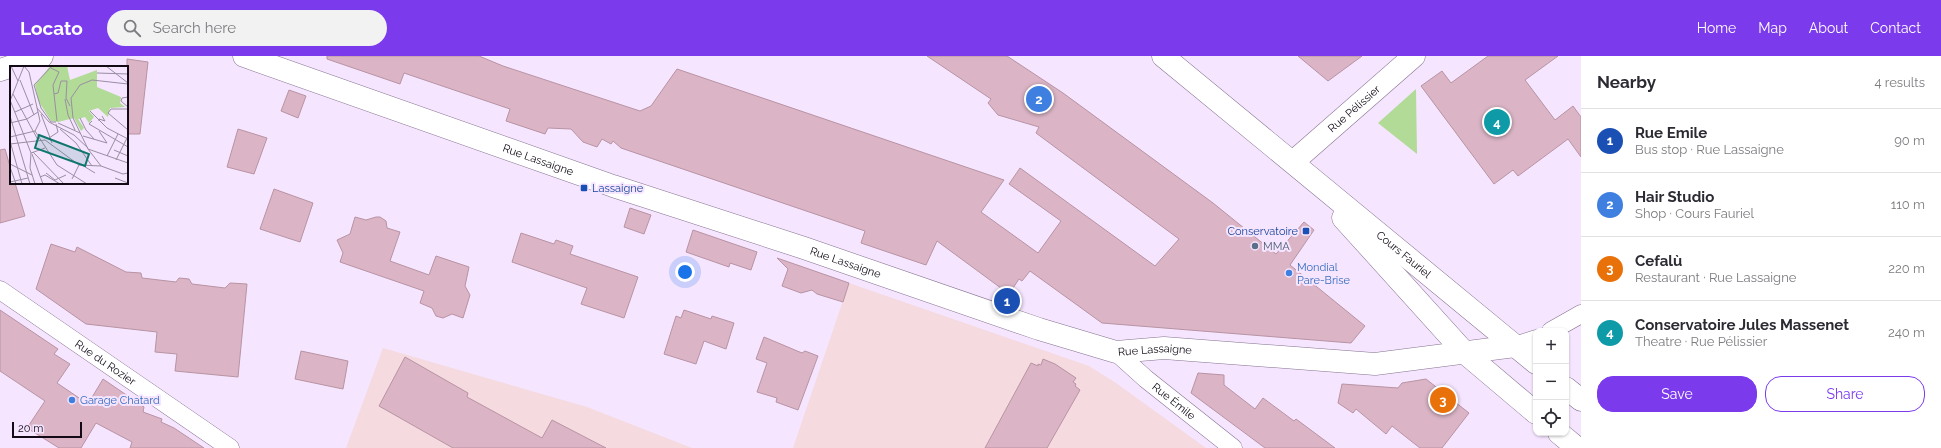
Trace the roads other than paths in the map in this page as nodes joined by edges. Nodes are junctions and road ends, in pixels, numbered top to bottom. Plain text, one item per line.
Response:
1 (244, 56) edge
2 (1162, 56) edge
3 (1414, 56) edge
4 (36, 57) edge
5 (10, 66) edge
6 (11, 66) edge
7 (0, 70) edge
8 (1293, 162) junction
9 (0, 290) edge
10 (1579, 317) edge
11 (1557, 328) edge
12 (1533, 340) edge
13 (1515, 346) junction
14 (1116, 352) junction
15 (1465, 353) junction
16 (1533, 361) edge
17 (1569, 390) edge
18 (1581, 400) edge
19 (1533, 410) edge
20 (1563, 436) edge
21 (230, 448) edge
22 (1233, 448) edge
23 (1577, 448) edge

1 - 14 street, Rue Lassaigne
2 - 8 street, Cours Fauriel
3 - 8 street, Rue Pélissier
4 - 6 street
5 - 7 street
8 - 13 street, Cours Fauriel
8 - 15 street, Cours Fauriel
9 - 21 street, Rue du Rozier
10 - 11 street
12 - 13 street
13 - 15 street
13 - 16 street, Cours Fauriel
14 - 15 street, Rue Lassaigne
14 - 22 street, Rue Émile
15 - 19 street, Cours Fauriel
17 - 18 street
20 - 23 street

